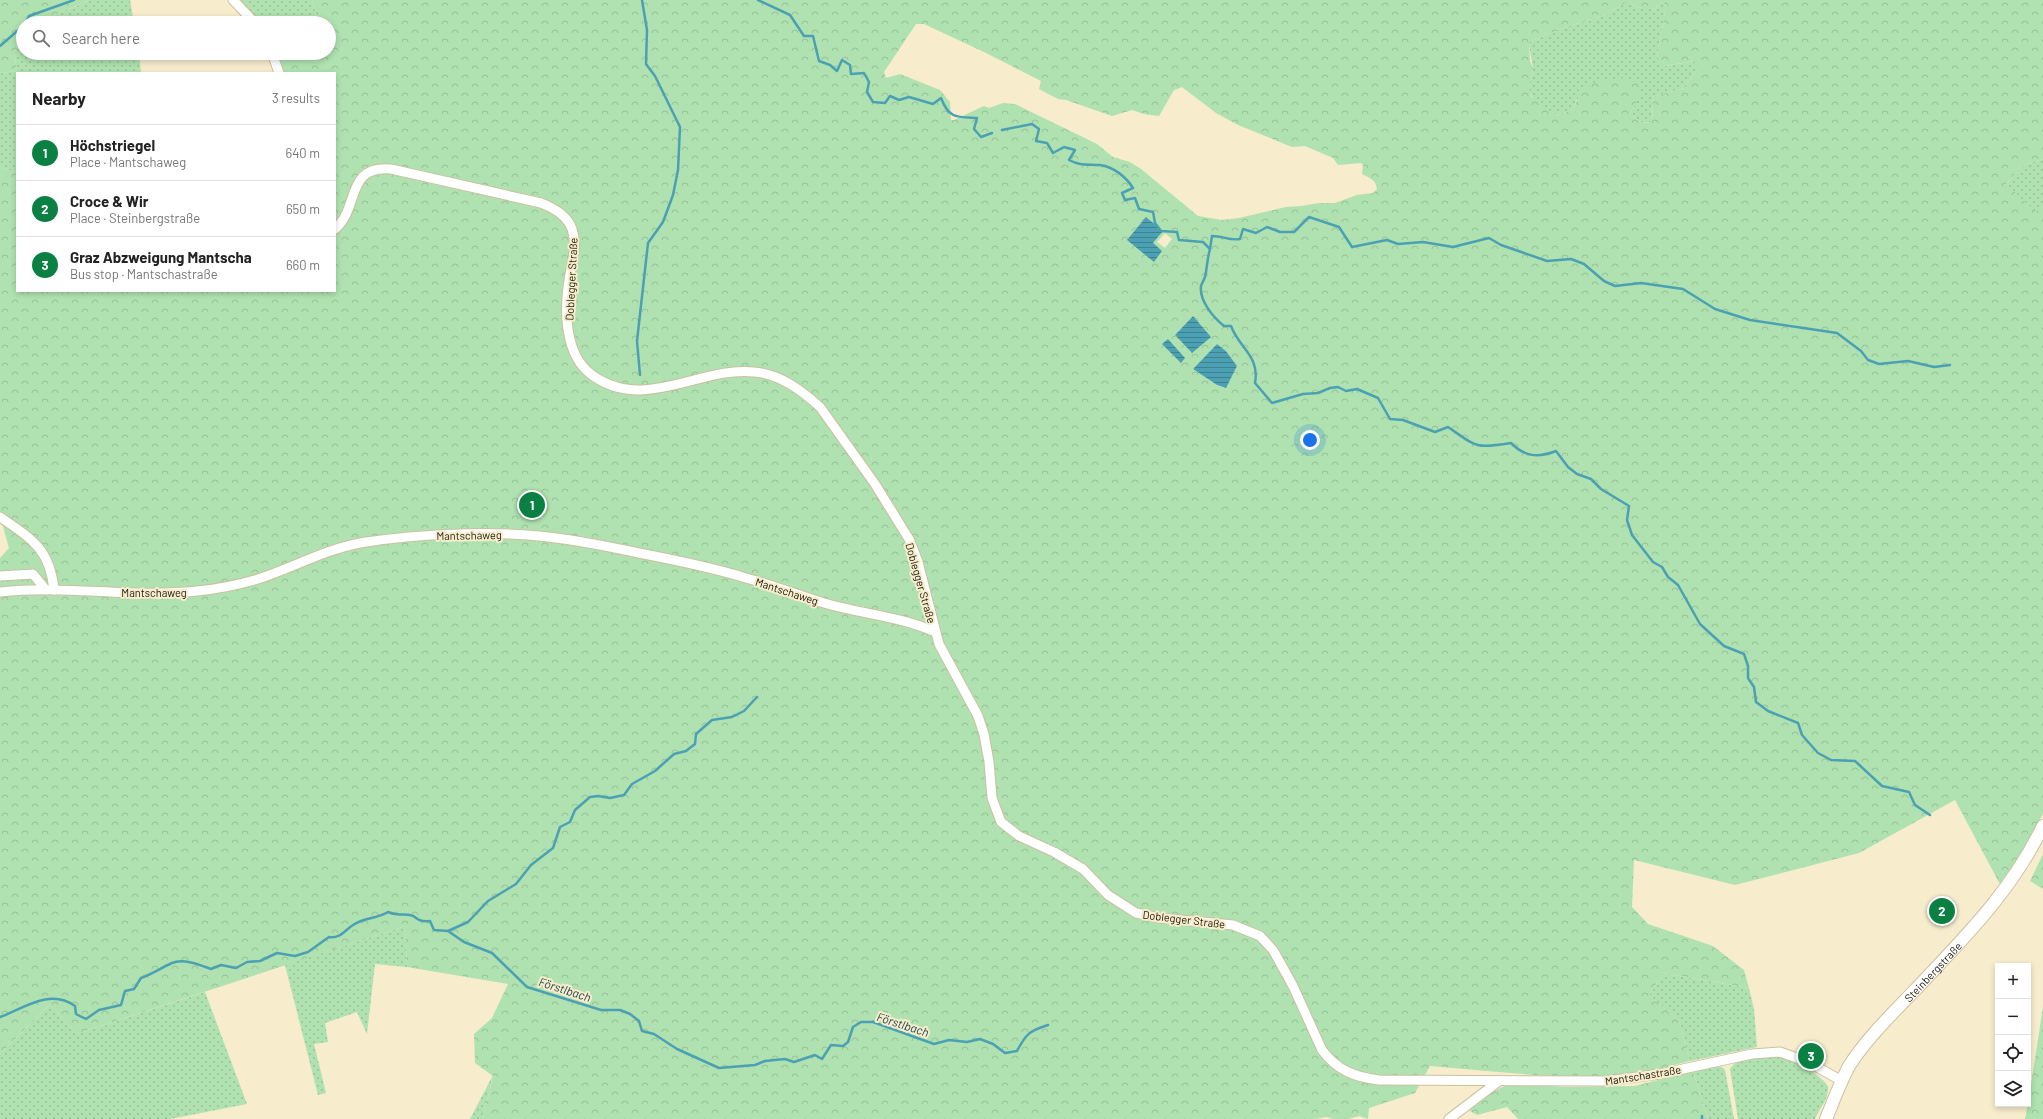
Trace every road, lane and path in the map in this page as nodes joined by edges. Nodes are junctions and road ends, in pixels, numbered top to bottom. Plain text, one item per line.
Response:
1 (233, 0) edge
2 (248, 16) edge
3 (274, 60) edge
4 (279, 72) edge
5 (336, 227) edge
6 (0, 517) edge
7 (0, 576) edge
8 (50, 590) junction
9 (0, 592) edge
10 (935, 632) junction
11 (2043, 826) edge
12 (1499, 1081) junction
13 (1842, 1081) junction
14 (1450, 1119) edge
15 (1826, 1119) edge

1 - 2 street
3 - 4 street
5 - 10 street, Doblegger Straße
6 - 8 street
7 - 8 street
8 - 9 street, Mantschaweg
8 - 10 street, Mantschaweg
10 - 12 street, Doblegger Straße
11 - 13 main road, Steinbergstraße
12 - 13 street, Mantschastraße
12 - 14 street
13 - 15 main road, Steinbergstraße

